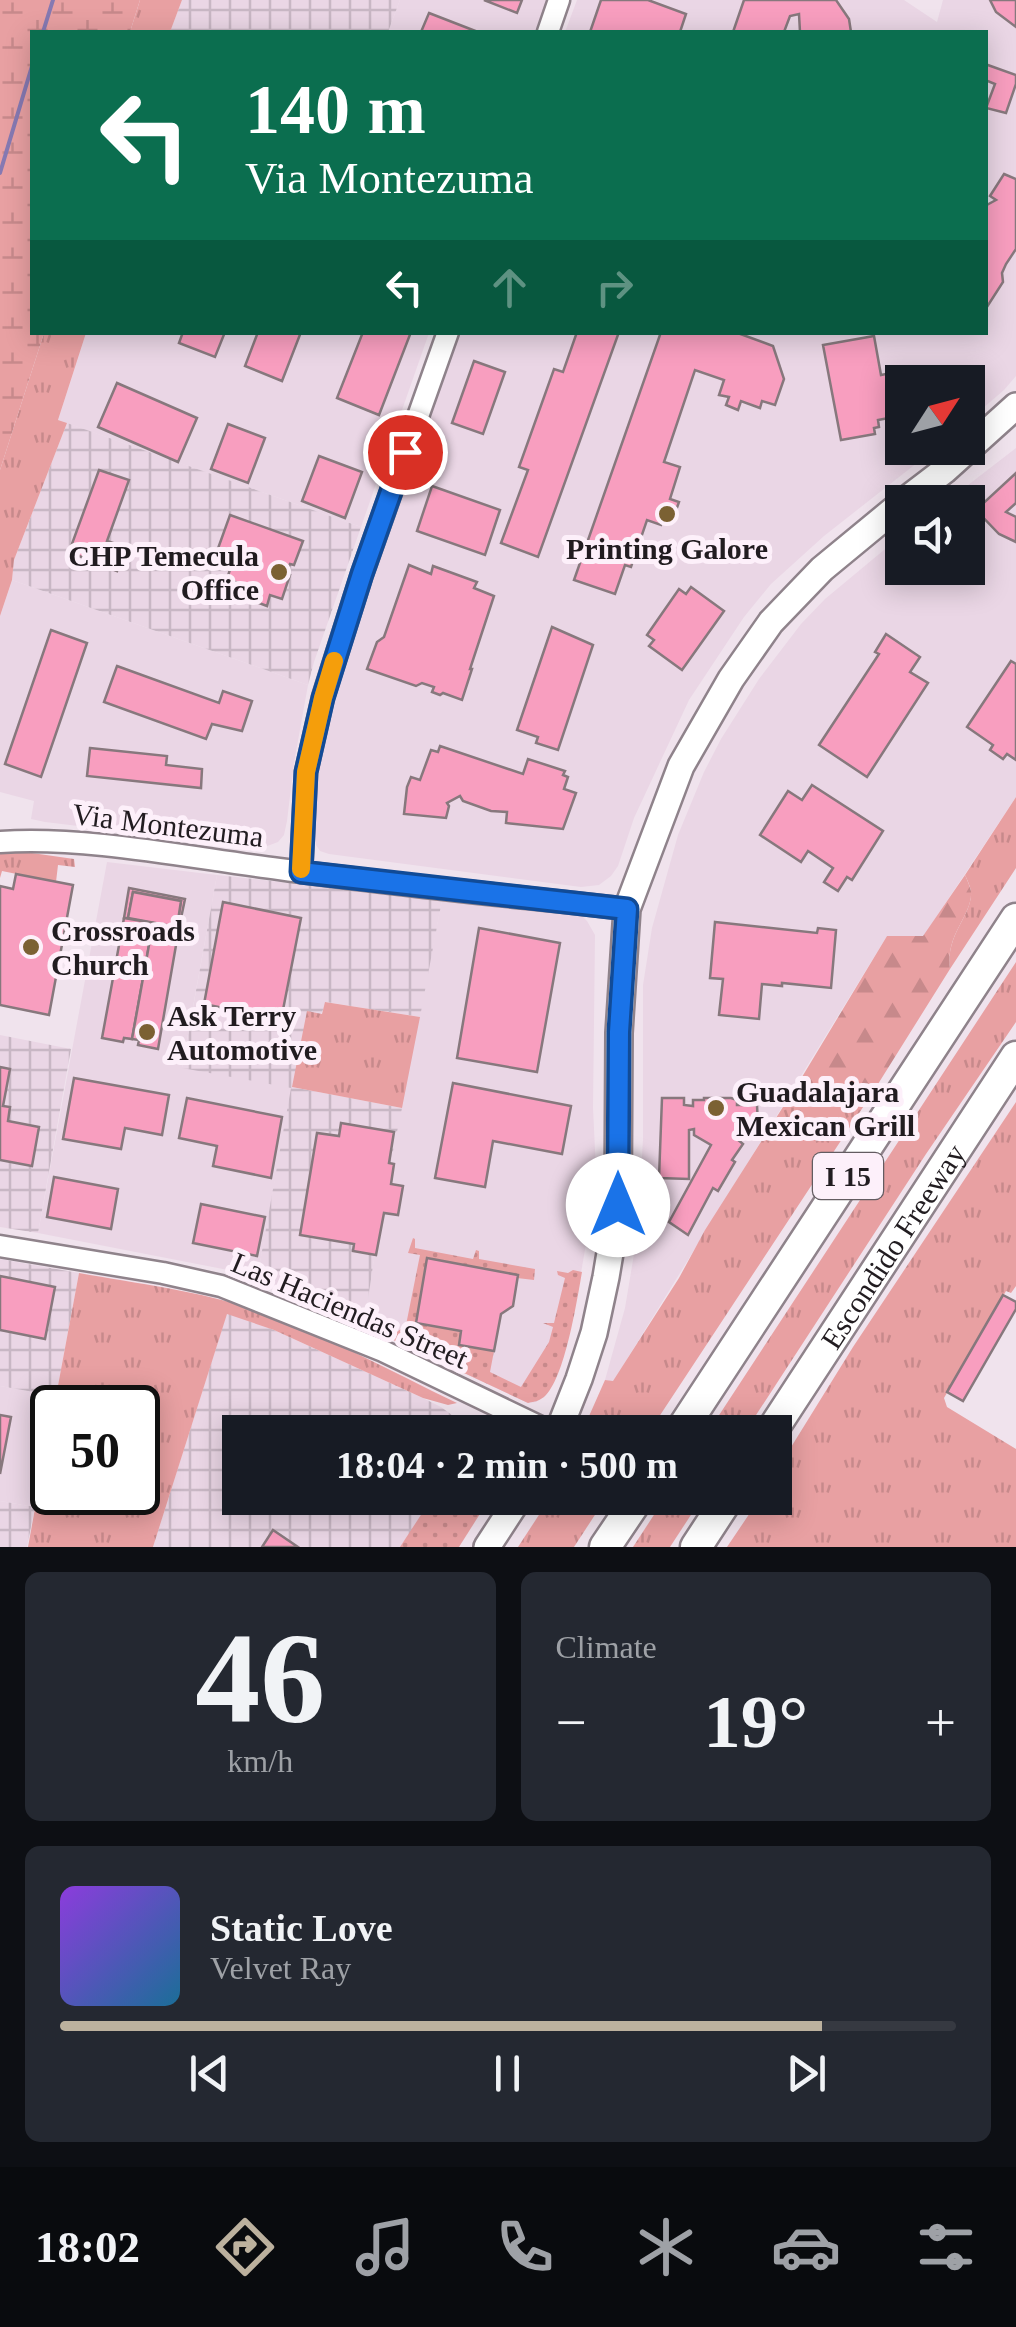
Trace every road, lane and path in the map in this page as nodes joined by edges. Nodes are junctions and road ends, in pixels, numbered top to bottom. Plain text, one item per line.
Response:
1 (559, 0) edge
2 (549, 30) edge
3 (447, 335) edge
4 (1016, 406) edge
5 (926, 485) edge
6 (885, 518) edge
7 (0, 842) edge
8 (301, 872) junction
9 (627, 909) junction
10 (1016, 918) edge
11 (1016, 1057) edge
12 (0, 1246) edge
13 (518, 1415) edge
14 (562, 1415) edge
15 (691, 1415) edge
16 (781, 1415) edge
17 (508, 1515) edge
18 (627, 1515) edge
19 (717, 1515) edge
20 (487, 1547) edge
21 (605, 1547) edge
22 (696, 1547) edge

1 - 2 street
3 - 8 street
4 - 5 main road
6 - 9 main road
7 - 8 street, Via Montezuma
8 - 9 street, Via Montezuma
9 - 14 main road
10 - 15 highway, I 15
11 - 16 highway, Escondido Freeway / I 15
12 - 13 street, Las Haciendas Street
17 - 20 main road
18 - 21 highway
19 - 22 highway

